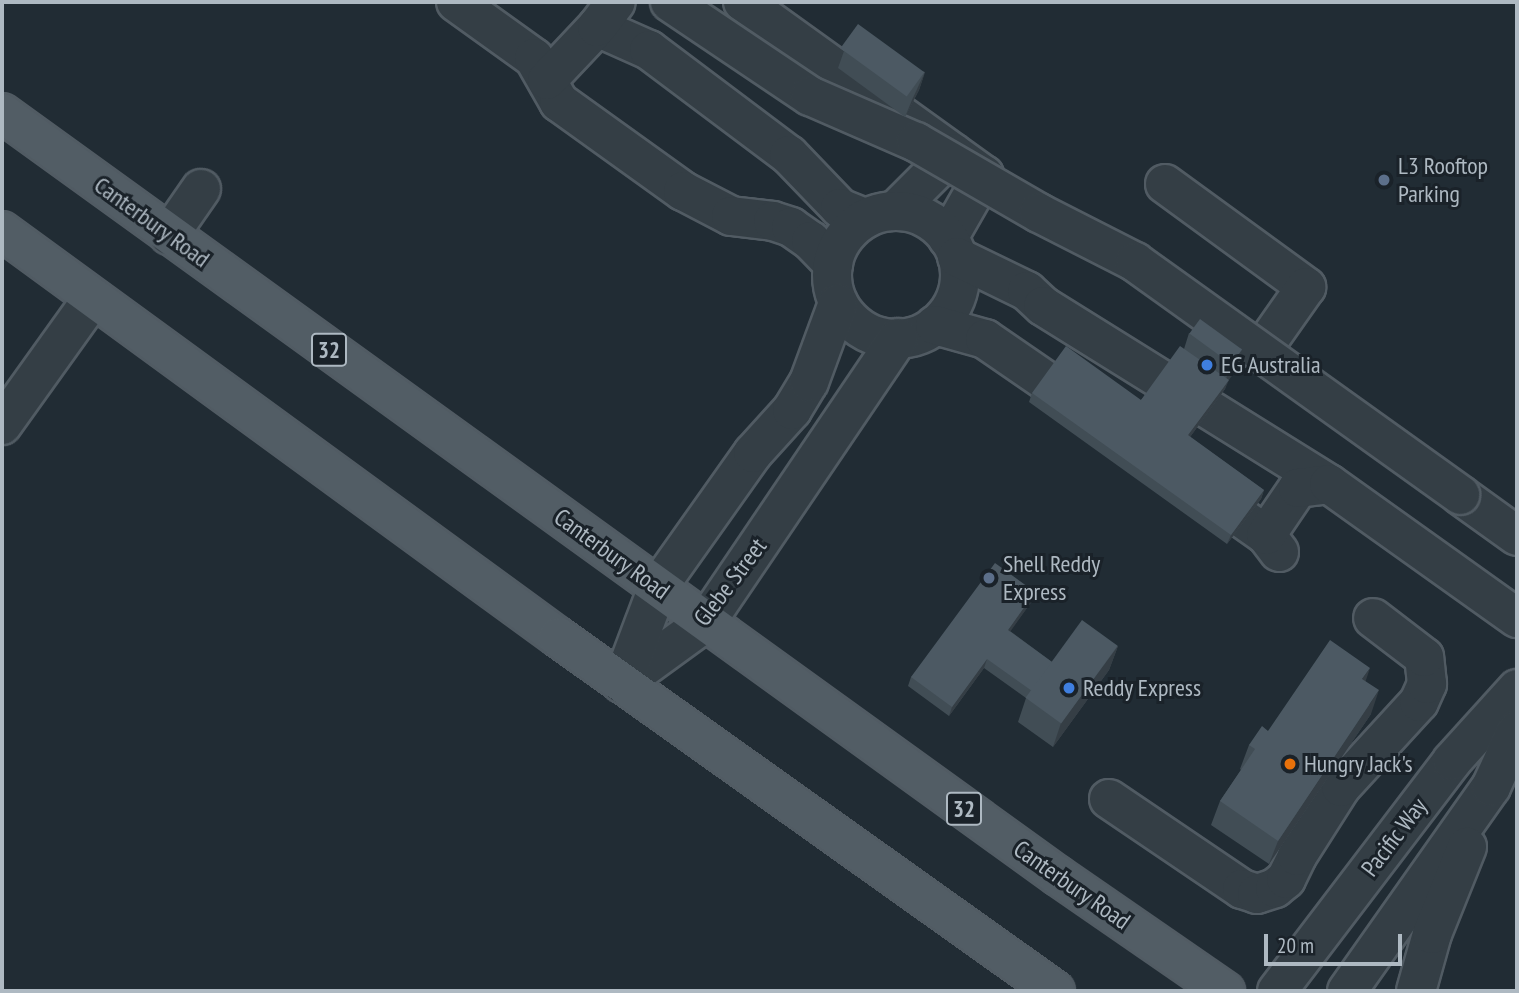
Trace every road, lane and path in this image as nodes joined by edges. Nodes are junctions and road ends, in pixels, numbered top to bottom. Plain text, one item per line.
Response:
1 (456, 2) edge
2 (670, 2) edge
3 (743, 2) edge
4 (606, 14) edge
5 (547, 80) junction
6 (2, 113) edge
7 (953, 153) junction
8 (1165, 184) dead end
9 (201, 189) dead end
10 (880, 214) junction
11 (2, 231) edge
12 (169, 234) junction
13 (953, 247) junction
14 (832, 264) junction
15 (93, 298) junction
16 (838, 303) junction
17 (935, 326) junction
18 (898, 338) junction
19 (1261, 351) junction
20 (2, 425) edge
21 (1110, 425) edge
22 (1177, 472) edge
23 (1329, 484) junction
24 (1517, 536) edge
25 (657, 587) junction
26 (1373, 618) dead end
27 (1517, 618) edge
28 (706, 622) junction
29 (622, 683) junction
30 (1517, 688) edge
31 (1517, 730) edge
32 (1491, 787) junction
33 (1109, 799) dead end
34 (1055, 991) edge
35 (1225, 991) edge
36 (1277, 991) edge
37 (1347, 991) edge
38 (1416, 991) edge

1 - 5 street
2 - 19 street, bridge
3 - 7 street
4 - 5 street
4 - 10 street
5 - 14 street
6 - 12 main road, Canterbury Road / 32
7 - 10 street
7 - 13 street
8 - 19 street
9 - 12 street
10 - 13 street
10 - 14 street
11 - 15 main road
12 - 25 main road, Canterbury Road / 32
13 - 17 street
13 - 23 street
14 - 16 street
15 - 20 street
15 - 29 main road
16 - 18 street
16 - 25 street
17 - 18 street
17 - 21 street
18 - 28 street, Glebe Street
19 - 24 street, bridge
22 - 23 street
23 - 27 street
25 - 28 main road, Canterbury Road / 32
25 - 29 street
26 - 33 street
28 - 29 street, Glebe Street
28 - 35 main road, Canterbury Road / 32
29 - 34 main road
30 - 36 street, Pacific Way
31 - 32 street, Pacific Way
32 - 37 street, Pacific Way
32 - 38 street

